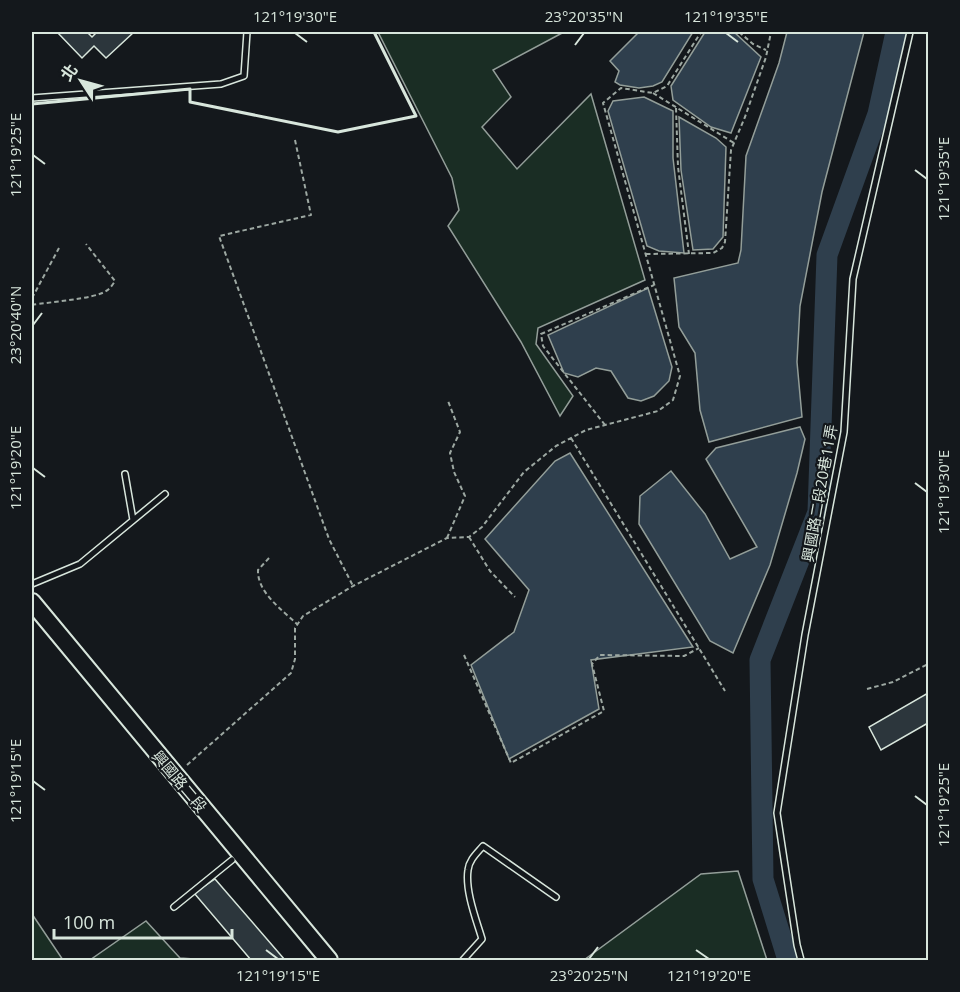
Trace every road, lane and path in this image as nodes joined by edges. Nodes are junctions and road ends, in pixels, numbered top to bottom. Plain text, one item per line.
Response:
1 (246, 32) edge
2 (701, 32) edge
3 (739, 32) edge
4 (771, 32) edge
5 (910, 32) edge
6 (767, 50) junction
7 (653, 93) junction
8 (32, 98) edge
9 (676, 108) junction
10 (295, 140) dead end
11 (734, 143) junction
12 (86, 244) dead end
13 (59, 248) dead end
14 (646, 254) junction
15 (689, 254) junction
16 (654, 285) junction
17 (32, 298) edge
18 (32, 305) edge
19 (448, 401) dead end
20 (605, 425) junction
21 (572, 438) junction
22 (125, 474) dead end
23 (165, 494) dead end
24 (133, 520) junction
25 (469, 537) junction
26 (447, 538) junction
27 (269, 558) dead end
28 (32, 584) edge
29 (353, 586) junction
30 (514, 597) dead end
31 (32, 602) edge
32 (32, 619) edge
33 (297, 624) junction
34 (699, 648) junction
35 (464, 656) dead end
36 (928, 664) edge
37 (867, 689) dead end
38 (725, 691) dead end
39 (175, 776) junction
40 (232, 860) junction
41 (556, 897) dead end
42 (174, 907) dead end
43 (315, 960) edge
44 (329, 960) edge
45 (463, 960) edge
46 (801, 960) edge

1 - 8 lane
2 - 7 path
3 - 6 path
4 - 6 path
5 - 46 lane, 興國路二段20巷11弄
6 - 11 path
7 - 9 path
7 - 14 path
9 - 11 path
9 - 15 path
10 - 29 path
11 - 15 path
12 - 18 path
13 - 17 path
14 - 15 path
14 - 16 path
16 - 20 path
16 - 20 path
19 - 26 path
20 - 21 path
21 - 25 path
21 - 34 path
22 - 24 lane
23 - 24 lane
24 - 28 lane
25 - 26 path
25 - 30 path
26 - 29 path
27 - 33 path
29 - 33 path
31 - 39 main road, 興國路二段
32 - 40 main road, 興國路二段
33 - 39 path
34 - 35 path
34 - 38 path
36 - 37 path
39 - 44 main road, 興國路二段
40 - 42 lane
40 - 43 main road, 興國路二段
41 - 45 lane

